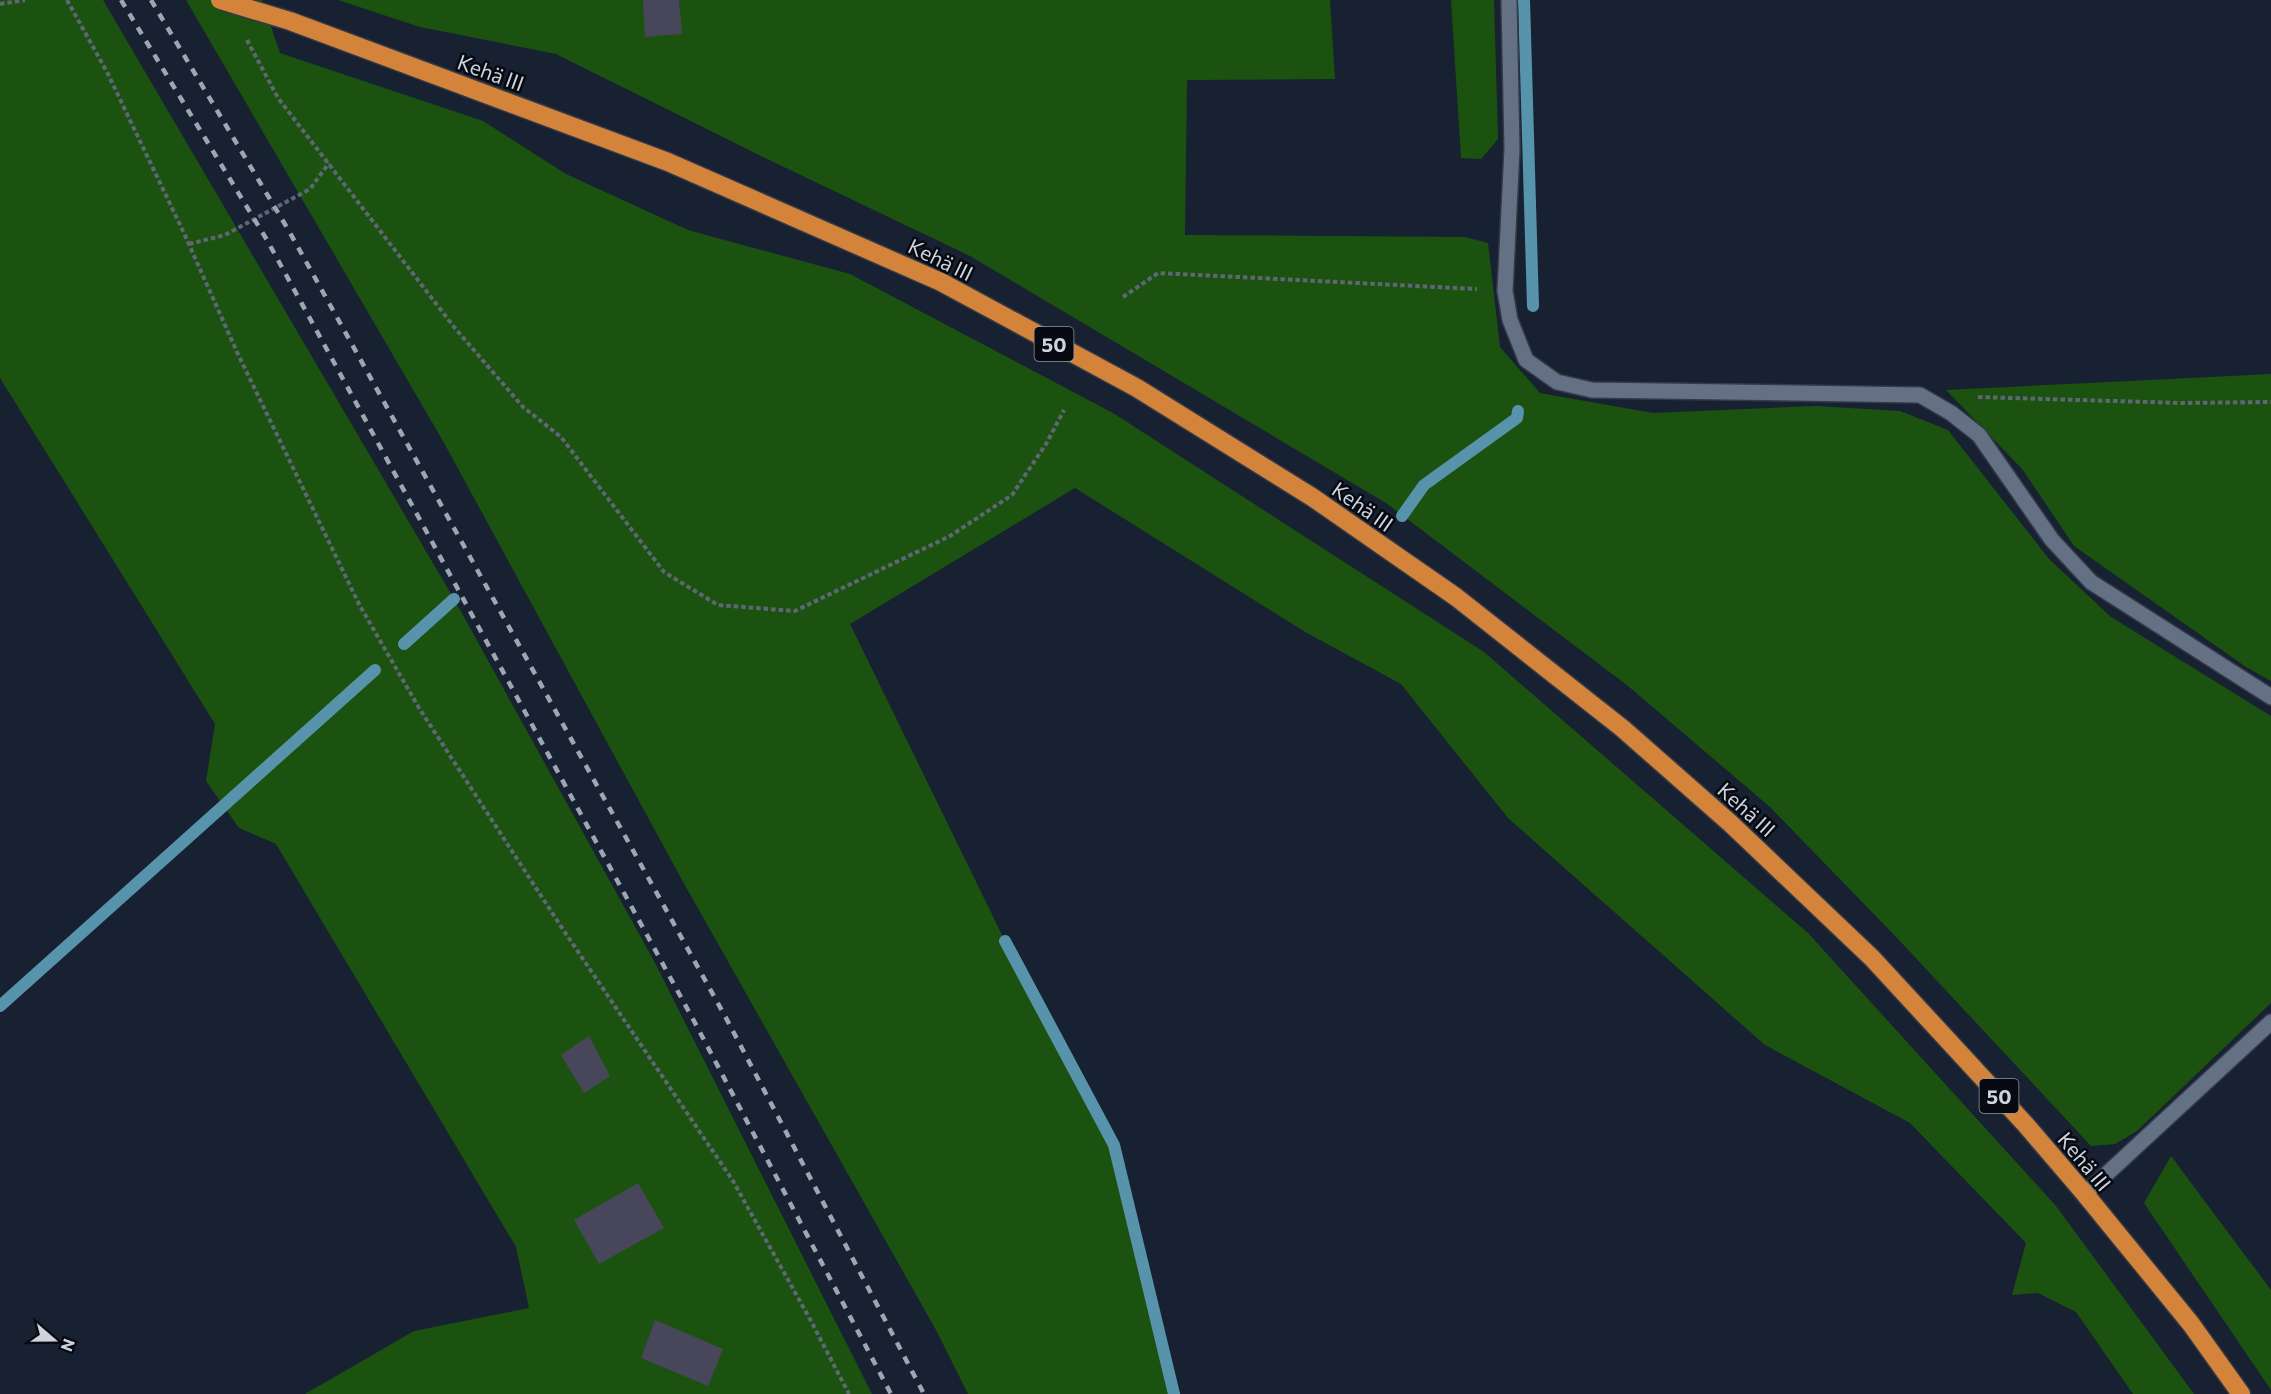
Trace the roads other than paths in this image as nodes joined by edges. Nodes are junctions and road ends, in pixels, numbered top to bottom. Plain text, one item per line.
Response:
1 (220, 0) edge
2 (1509, 0) edge
3 (2271, 697) edge
4 (2271, 1022) edge
5 (2085, 1194) junction
6 (2241, 1394) edge

1 - 5 highway, Kehä III / 50, bridge
2 - 3 lane
4 - 5 lane
5 - 6 highway, Kehä III / 50

